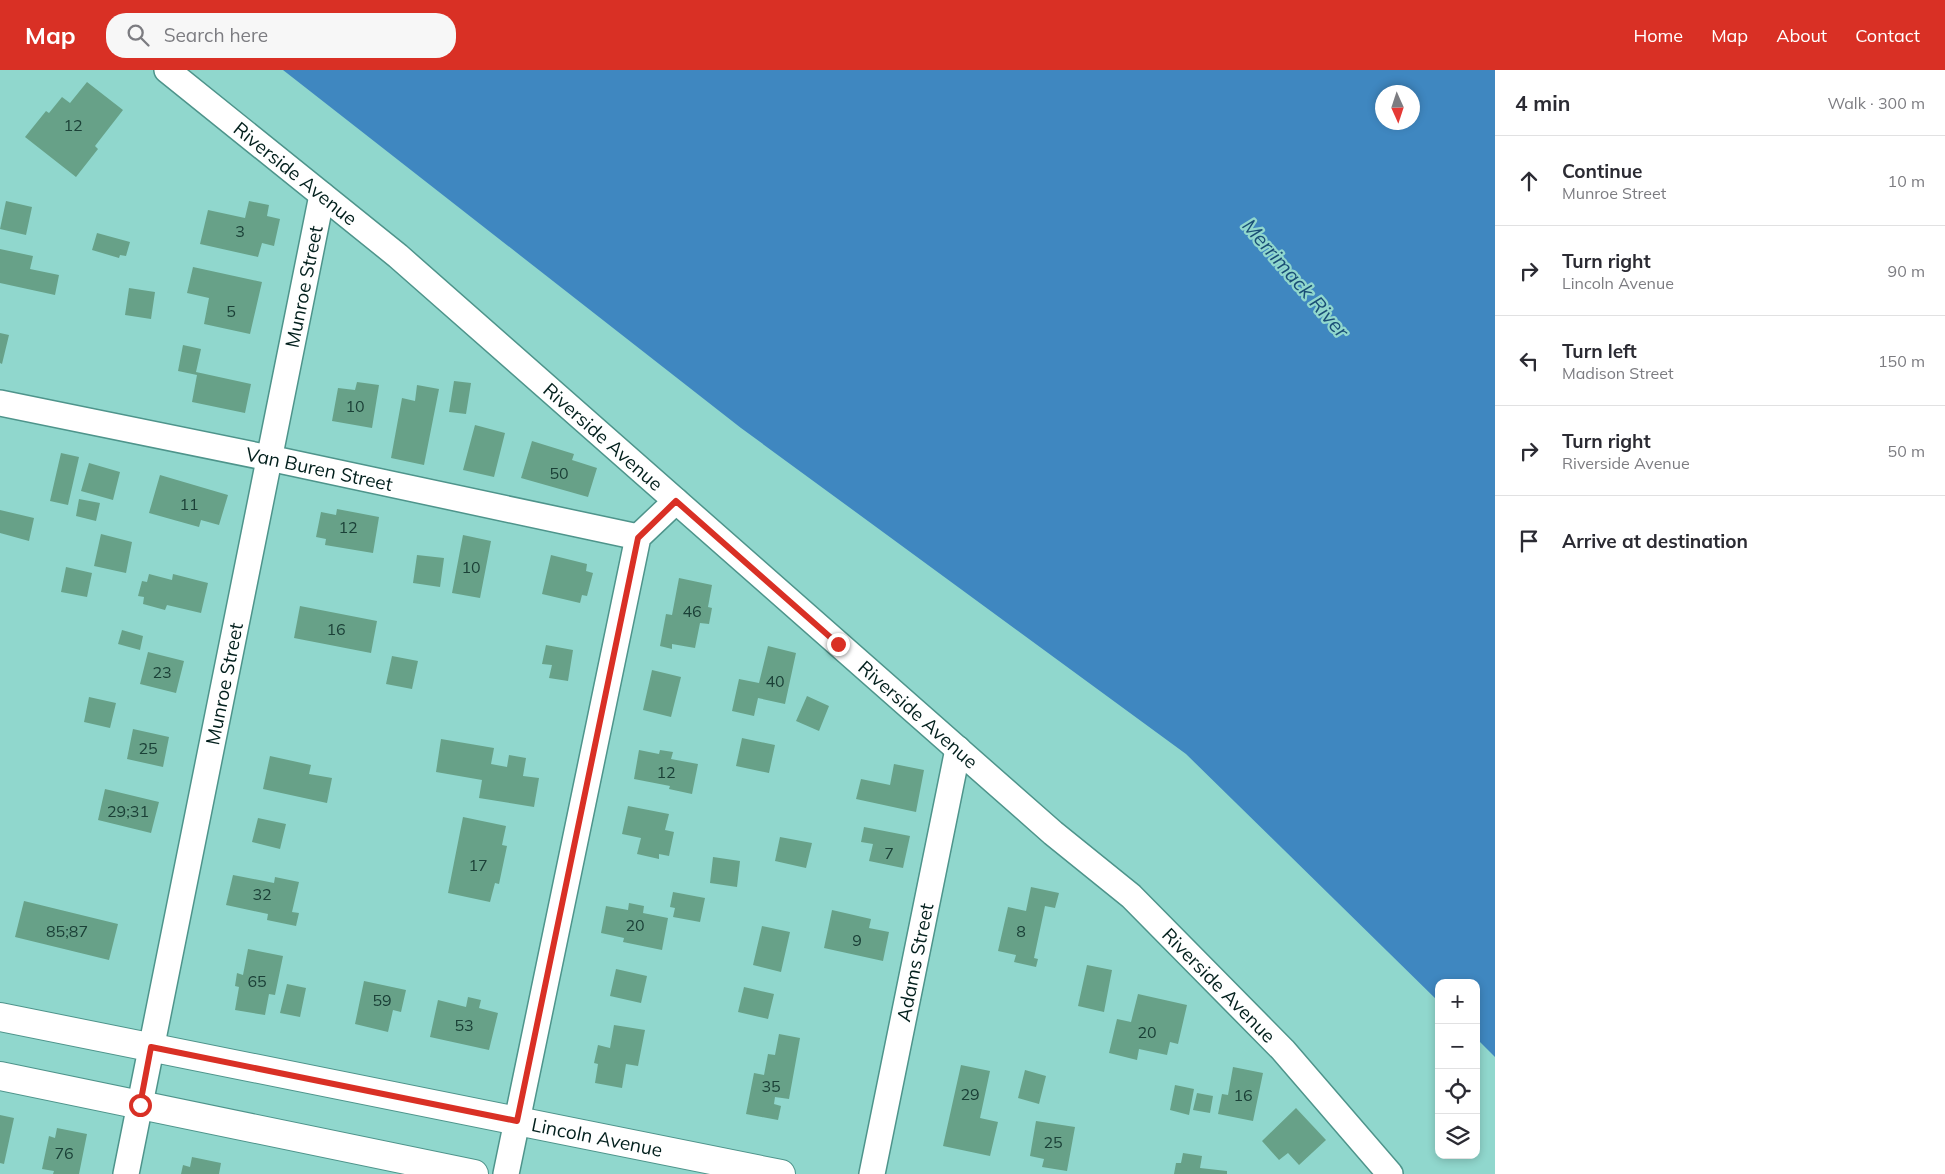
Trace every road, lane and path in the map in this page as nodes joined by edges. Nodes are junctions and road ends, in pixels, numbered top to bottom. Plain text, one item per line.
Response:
1 (167, 70) edge
2 (322, 195) junction
3 (0, 403) edge
4 (269, 458) junction
5 (676, 501) junction
6 (638, 538) junction
7 (958, 749) junction
8 (0, 1017) edge
9 (151, 1047) junction
10 (0, 1076) edge
11 (140, 1105) junction
12 (517, 1121) junction
13 (126, 1174) edge
14 (474, 1174) edge
15 (506, 1174) edge
16 (782, 1174) edge
17 (872, 1174) edge
18 (1390, 1174) edge

1 - 2 street, Riverside Avenue
2 - 4 street, Munroe Street
2 - 5 street, Riverside Avenue
3 - 4 street, Van Buren Street
4 - 6 street, Van Buren Street
4 - 9 street, Munroe Street
5 - 6 street
5 - 7 street, Riverside Avenue
6 - 12 street
7 - 17 street, Adams Street
7 - 18 street, Riverside Avenue
8 - 9 main road, Lincoln Avenue
9 - 11 street, Munroe Street
9 - 12 main road, Lincoln Avenue
10 - 11 main road
11 - 13 street, Munroe Street
11 - 14 main road
12 - 15 street
12 - 16 main road, Lincoln Avenue

